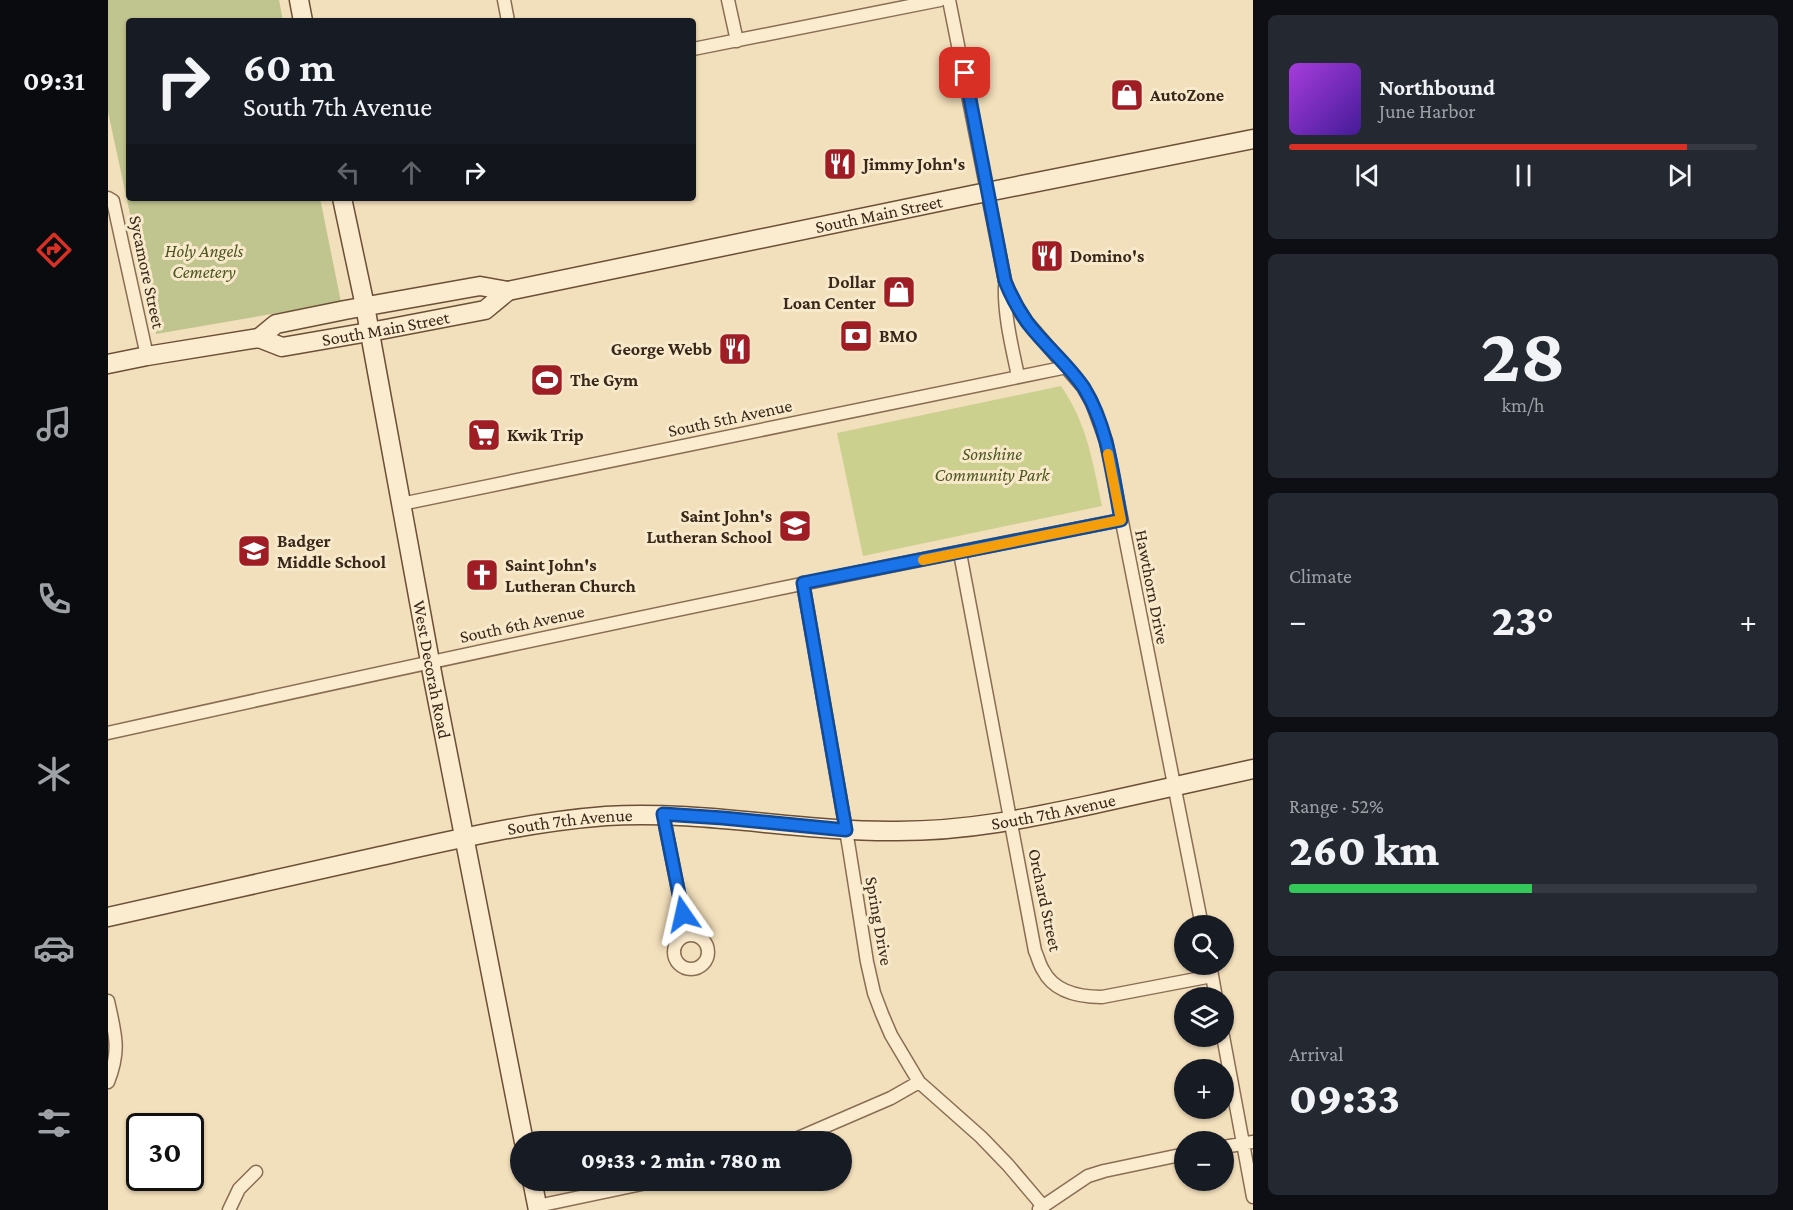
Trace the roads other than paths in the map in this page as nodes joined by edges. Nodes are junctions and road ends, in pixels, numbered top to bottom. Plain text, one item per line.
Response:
1 (298, 0) edge
2 (504, 0) edge
3 (728, 0) edge
4 (940, 0) edge
5 (949, 0) edge
6 (302, 18) edge
7 (507, 18) edge
8 (737, 41) junction
9 (696, 49) edge
10 (1253, 139) edge
11 (988, 192) junction
12 (108, 198) edge
13 (343, 201) edge
14 (1005, 281) junction
15 (507, 291) junction
16 (365, 306) junction
17 (370, 332) junction
18 (259, 338) junction
19 (147, 356) junction
20 (108, 364) edge
21 (1066, 367) junction
22 (1018, 376) junction
23 (401, 504) junction
24 (1121, 520) junction
25 (960, 553) junction
26 (803, 583) junction
27 (430, 662) junction
28 (108, 733) edge
29 (1253, 769) edge
30 (1174, 786) junction
31 (663, 814) junction
32 (1011, 822) junction
33 (846, 830) junction
34 (464, 838) junction
35 (1200, 915) edge
36 (108, 917) edge
37 (687, 935) dead end
38 (1191, 975) edge
39 (108, 1000) edge
40 (1226, 1047) edge
41 (108, 1082) edge
42 (919, 1082) junction
43 (522, 1131) edge
44 (814, 1131) edge
45 (1248, 1142) edge
46 (1174, 1156) edge
47 (255, 1172) dead end
48 (534, 1191) edge
49 (612, 1191) edge
50 (1253, 1197) edge
51 (537, 1208) edge
52 (1040, 1208) edge
53 (229, 1210) edge

1 - 6 street
2 - 7 street
3 - 8 street
4 - 8 street
5 - 11 street, Hawthorn Drive
8 - 9 street
10 - 11 street, South Main Street
11 - 14 street, Hawthorn Drive
11 - 15 street, South Main Street
12 - 19 street, Sycamore Street
13 - 16 street, West Decorah Road
14 - 21 street, Hawthorn Drive
14 - 22 street
15 - 16 street, South Main Street
15 - 17 street, South Main Street
16 - 17 street, West Decorah Road
16 - 18 street, South Main Street
17 - 18 street, South Main Street
17 - 23 street, West Decorah Road
18 - 19 street, South Main Street
19 - 20 street, South Main Street
21 - 22 street, South 5th Avenue
21 - 24 street, Hawthorn Drive
22 - 23 street, South 5th Avenue
23 - 27 street, West Decorah Road
24 - 25 street, South 6th Avenue
24 - 30 street, Hawthorn Drive
25 - 26 street, South 6th Avenue
25 - 32 street, Orchard Street
26 - 27 street, South 6th Avenue
26 - 33 street, Spring Drive
27 - 28 street, South 6th Avenue
27 - 34 street, West Decorah Road
29 - 30 street, South 7th Avenue
30 - 32 street, South 7th Avenue
30 - 35 street, Hawthorn Drive
31 - 33 street, South 7th Avenue
31 - 34 street, South 7th Avenue
31 - 37 street
32 - 33 street, South 7th Avenue
32 - 38 street, Orchard Street
33 - 42 street, Spring Drive
34 - 36 street, South 7th Avenue
34 - 43 street, West Decorah Road
39 - 41 street
40 - 45 street
42 - 44 street
42 - 52 street, Spring Drive
45 - 50 street
46 - 52 street
47 - 53 street
48 - 51 street
49 - 51 street

